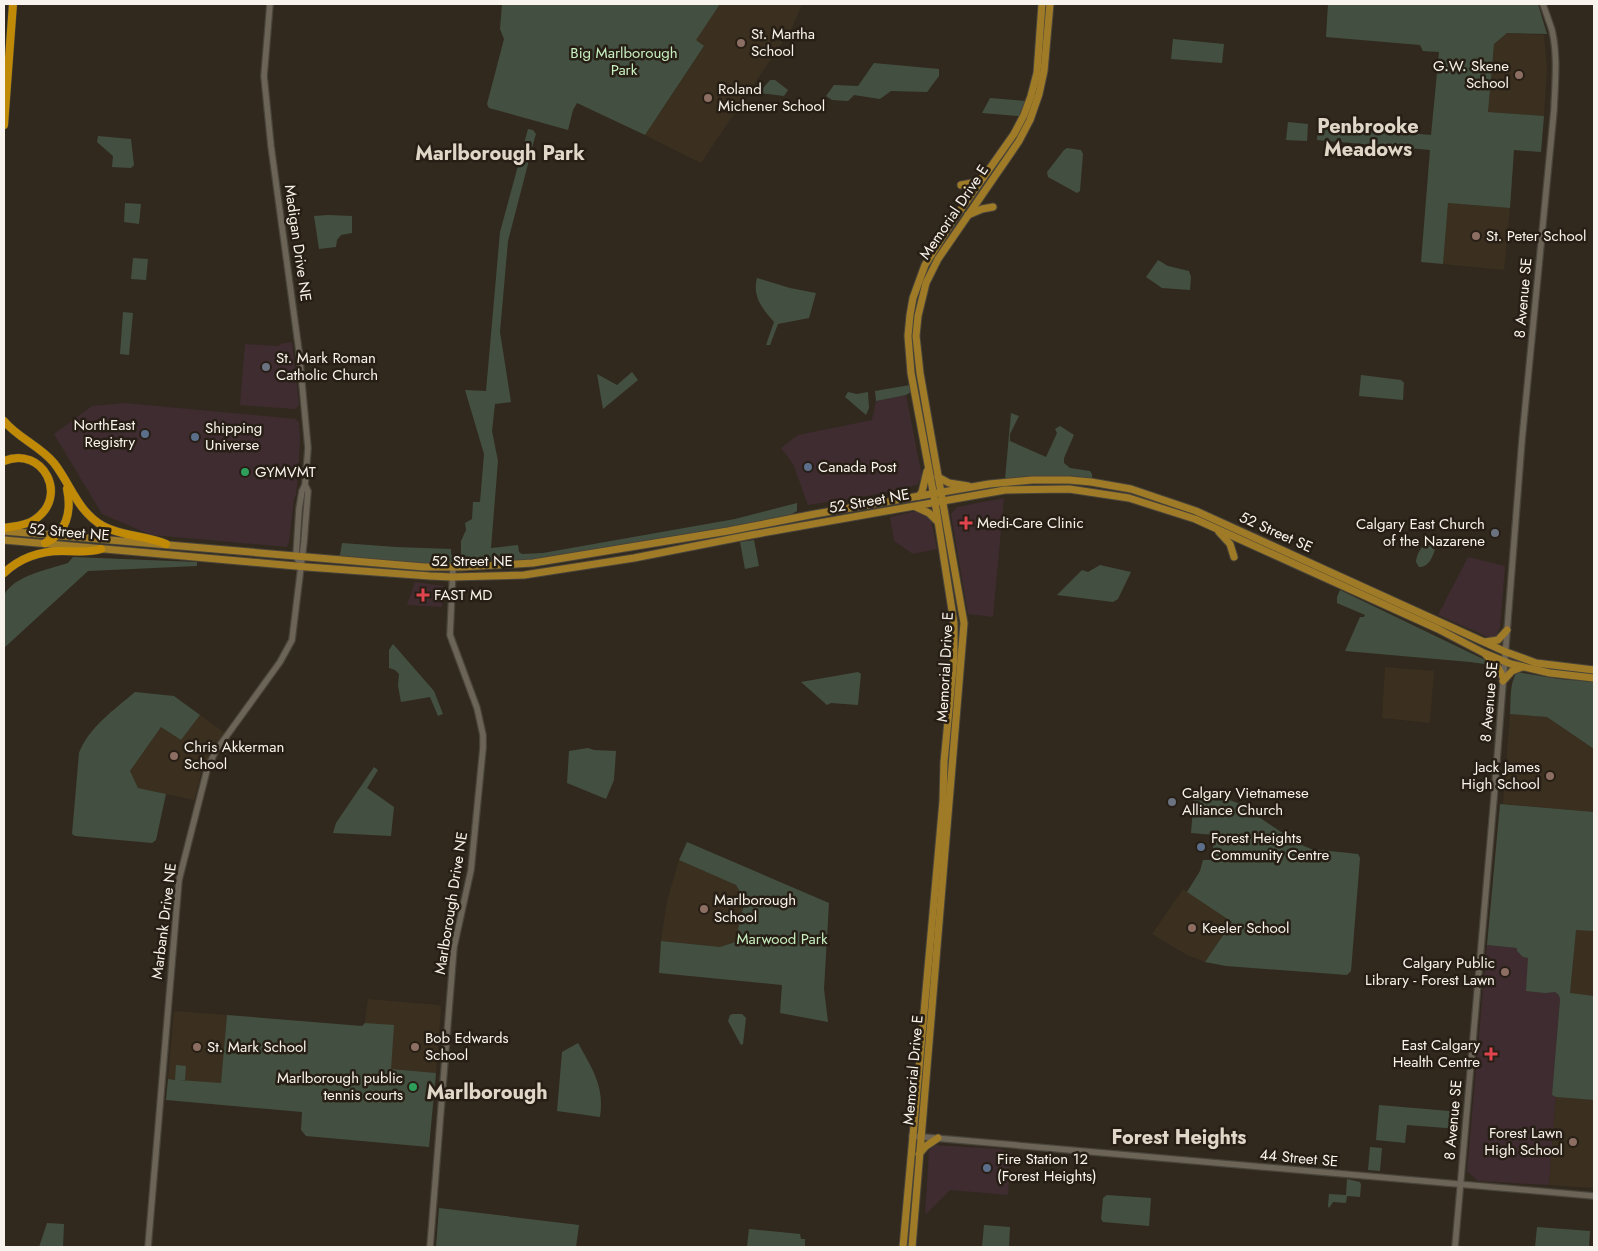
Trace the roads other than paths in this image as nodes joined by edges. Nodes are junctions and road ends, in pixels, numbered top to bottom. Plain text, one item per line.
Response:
1 (13, 4) edge
2 (270, 4) edge
3 (1042, 4) edge
4 (1050, 4) edge
5 (1543, 4) edge
6 (4, 125) edge
7 (985, 176) junction
8 (961, 185) dead end
9 (993, 207) dead end
10 (968, 215) junction
11 (4, 421) edge
12 (4, 461) edge
13 (928, 467) junction
14 (938, 477) junction
15 (64, 478) junction
16 (973, 486) junction
17 (919, 496) junction
18 (938, 498) junction
19 (954, 499) junction
20 (916, 506) junction
21 (805, 515) junction
22 (946, 520) junction
23 (937, 521) junction
24 (807, 525) junction
25 (1215, 528) junction
26 (4, 530) edge
27 (57, 536) junction
28 (4, 540) edge
29 (44, 543) junction
30 (166, 544) junction
31 (101, 549) junction
32 (299, 556) junction
33 (1234, 556) dead end
34 (300, 566) junction
35 (453, 567) junction
36 (4, 574) edge
37 (452, 577) junction
38 (1507, 630) junction
39 (1480, 642) junction
40 (1506, 652) junction
41 (1484, 653) junction
42 (1505, 661) junction
43 (1522, 667) junction
44 (1594, 670) edge
45 (1594, 678) edge
46 (1503, 679) junction
47 (912, 1136) junction
48 (920, 1136) junction
49 (938, 1138) junction
50 (918, 1154) junction
51 (1460, 1185) junction
52 (1594, 1196) edge
53 (148, 1247) edge
54 (430, 1247) edge
55 (903, 1247) edge
56 (912, 1247) edge
57 (1455, 1247) edge

1 - 6 highway
2 - 32 street, Madigan Drive NE
3 - 7 main road, Memorial Drive E
4 - 10 main road, Memorial Drive E
5 - 38 street, 8 Avenue SE
7 - 8 main road
7 - 13 main road, Memorial Drive E
9 - 10 main road
10 - 14 main road, Memorial Drive E
11 - 15 highway
12 - 26 highway
13 - 17 main road
13 - 18 main road, Memorial Drive E
14 - 16 main road
14 - 18 main road, Memorial Drive E
15 - 27 highway
15 - 30 highway
16 - 18 main road, 52 Street SE
16 - 39 main road, 52 Street SE
17 - 18 main road, 52 Street NE
17 - 21 main road, 52 Street NE
18 - 19 main road, 52 Street SE
18 - 20 main road, 52 Street NE
18 - 22 main road, Memorial Drive E
18 - 23 main road, Memorial Drive E
19 - 22 main road
19 - 25 main road, 52 Street SE
20 - 23 main road
20 - 24 main road, 52 Street NE
21 - 24 street
21 - 35 main road, 52 Street NE
22 - 48 main road, Memorial Drive E
23 - 47 main road, Memorial Drive E
24 - 37 main road, 52 Street NE
25 - 33 main road
25 - 41 main road, 52 Street SE
26 - 27 main road, 52 Street NE
27 - 29 highway
27 - 30 main road, 52 Street NE
28 - 29 main road, 52 Street NE
29 - 31 main road, 52 Street NE
30 - 32 main road, 52 Street NE
31 - 34 main road, 52 Street NE
31 - 36 highway
32 - 34 street, Madigan Drive NE
32 - 35 main road, 52 Street NE
34 - 37 main road, 52 Street NE
34 - 53 street, Marbank Drive NE
35 - 37 street, Marlborough Drive NE
37 - 54 street, Marlborough Drive NE
38 - 39 main road
38 - 40 street, 8 Avenue SE
39 - 40 main road, 52 Street SE
40 - 42 street, 8 Avenue SE
40 - 44 main road, 52 Street SE
41 - 42 main road, 52 Street SE
41 - 46 main road
42 - 43 main road, 52 Street SE
42 - 46 street, 8 Avenue SE
43 - 45 main road, 52 Street SE
43 - 46 main road
46 - 51 street, 8 Avenue SE
47 - 48 street, 44 Street SE
47 - 55 main road, Memorial Drive E
48 - 49 street, 44 Street SE
48 - 50 main road, Memorial Drive E
49 - 50 main road
49 - 51 street, 44 Street SE
50 - 56 main road, Memorial Drive E
51 - 52 street, 44 Street SE
51 - 57 street, 8 Avenue SE

